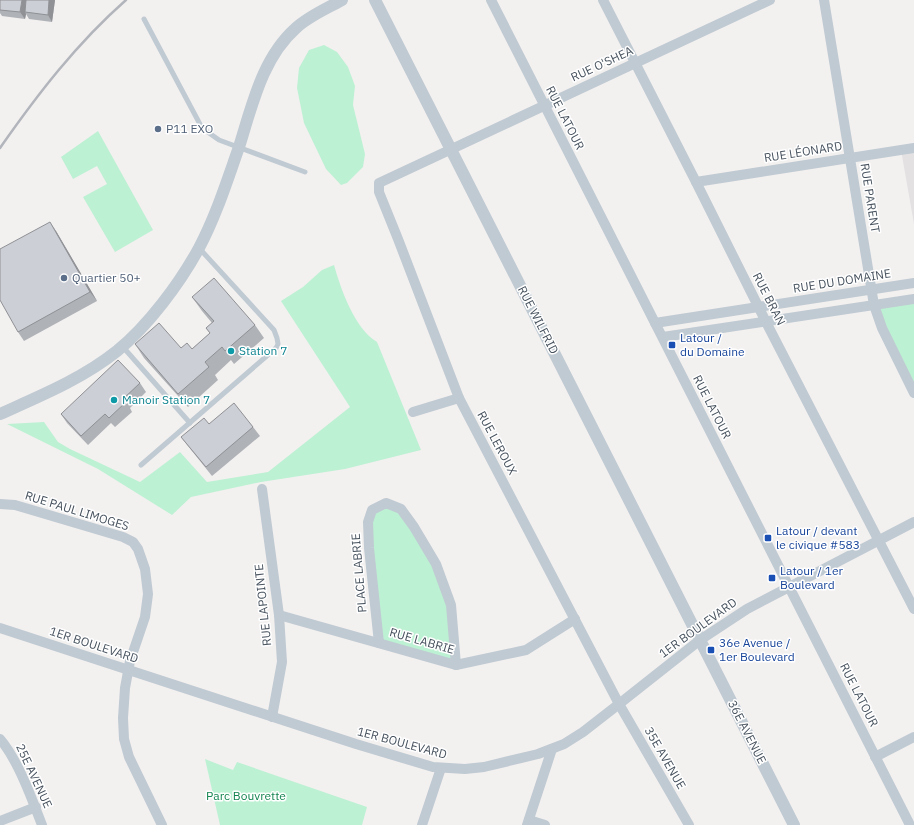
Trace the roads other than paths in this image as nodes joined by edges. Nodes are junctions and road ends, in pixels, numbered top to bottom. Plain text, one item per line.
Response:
1 (342, 0) edge
2 (375, 0) edge
3 (491, 0) edge
4 (603, 0) edge
5 (770, 0) edge
6 (824, 0) edge
7 (144, 18) dead end
8 (636, 63) junction
9 (545, 106) junction
10 (238, 148) junction
11 (914, 148) edge
12 (451, 149) junction
13 (851, 157) junction
14 (305, 172) dead end
15 (696, 182) junction
16 (380, 183) joint
17 (199, 248) junction
18 (914, 283) edge
19 (872, 290) junction
20 (914, 299) edge
21 (874, 305) junction
22 (758, 308) junction
23 (766, 322) junction
24 (655, 323) junction
25 (663, 337) junction
26 (122, 346) junction
27 (914, 393) edge
28 (459, 398) junction
29 (413, 412) dead end
30 (0, 414) edge
31 (190, 423) junction
32 (141, 465) dead end
33 (262, 489) dead end
34 (0, 504) edge
35 (914, 522) edge
36 (879, 540) junction
37 (789, 586) junction
38 (914, 608) edge
39 (279, 615) junction
40 (575, 619) junction
41 (0, 628) edge
42 (700, 640) junction
43 (379, 643) junction
44 (456, 665) junction
45 (129, 670) junction
46 (619, 704) junction
47 (272, 717) junction
48 (914, 737) edge
49 (0, 739) edge
50 (552, 749) junction
51 (875, 757) junction
52 (441, 768) junction
53 (36, 808) junction
54 (0, 821) edge
55 (528, 822) edge
56 (42, 825) edge
57 (162, 825) edge
58 (422, 825) edge
59 (545, 825) edge
60 (689, 825) edge
61 (794, 825) edge
62 (910, 825) edge

1 - 10 street
2 - 12 street, RUE WILFRID
3 - 9 street, RUE LATOUR
4 - 8 street, RUE BRAN
5 - 8 street, RUE O'SHEA
6 - 13 street, RUE PARENT
7 - 10 lane
8 - 9 street, RUE O'SHEA
8 - 15 street, RUE BRAN
9 - 12 street, RUE O'SHEA
9 - 24 street, RUE LATOUR
10 - 14 lane
10 - 17 street
11 - 13 street, RUE LÉONARD
12 - 16 street, RUE O'SHEA
12 - 42 street, RUE WILFRID
13 - 15 street, RUE LÉONARD
13 - 19 street, RUE PARENT
15 - 22 street, RUE BRAN
16 - 28 street, RUE LEROUX
17 - 26 street
17 - 31 lane
18 - 19 street, RUE DU DOMAINE
19 - 21 street, RUE PARENT
19 - 22 street, RUE DU DOMAINE
20 - 21 street
21 - 23 street
21 - 27 street, RUE PARENT
22 - 23 street, RUE BRAN
22 - 24 street, RUE DU DOMAINE
23 - 25 street
23 - 36 street, RUE BRAN
24 - 25 street, RUE LATOUR
25 - 37 street, RUE LATOUR
26 - 30 street
26 - 31 lane
28 - 29 street
28 - 40 street, RUE LEROUX
31 - 32 lane
33 - 39 street, RUE LAPOINTE
34 - 45 street, RUE PAUL LIMOGES
35 - 36 street, 1ER BOULEVARD
36 - 37 street, 1ER BOULEVARD
36 - 38 street, RUE BRAN
37 - 42 street, 1ER BOULEVARD
37 - 51 street, RUE LATOUR
39 - 43 street, RUE LABRIE
39 - 47 street, RUE LAPOINTE
40 - 44 street, RUE LABRIE
40 - 46 street, RUE LEROUX
41 - 45 street, 1ER BOULEVARD
42 - 46 street, 1ER BOULEVARD
42 - 61 street, 36E AVENUE
43 - 44 street, RUE LABRIE
43 - 44 street, PLACE LABRIE
45 - 47 street, 1ER BOULEVARD
45 - 57 street, RUE PAUL LIMOGES
46 - 50 street, 1ER BOULEVARD
46 - 60 street, 35E AVENUE
47 - 52 street, 1ER BOULEVARD
48 - 51 street
49 - 53 street, 25E AVENUE
50 - 52 street, 1ER BOULEVARD
50 - 55 street
51 - 62 street, RUE LATOUR
52 - 58 street
53 - 54 street
53 - 56 street, 25E AVENUE
55 - 59 street

